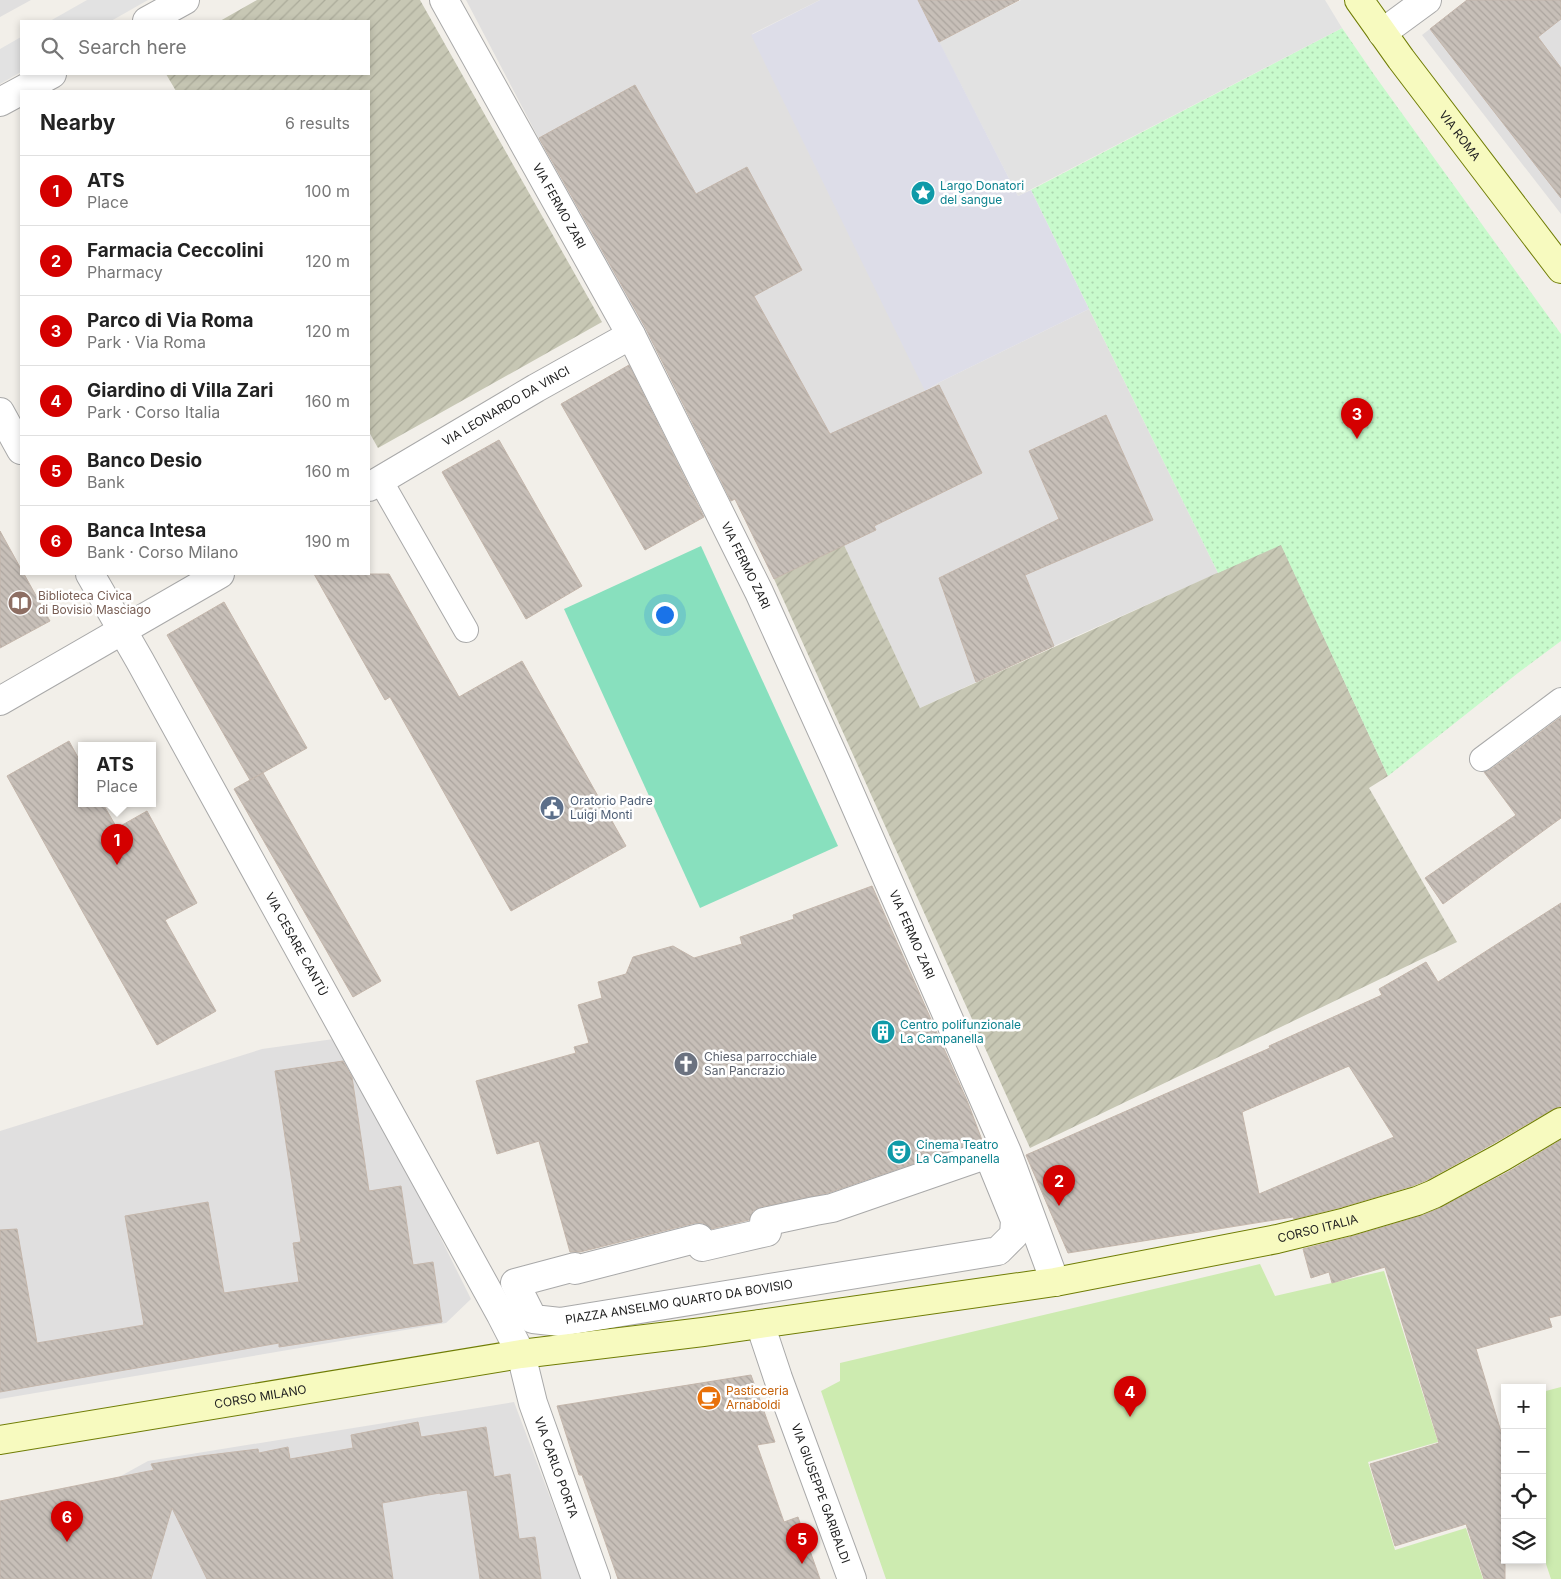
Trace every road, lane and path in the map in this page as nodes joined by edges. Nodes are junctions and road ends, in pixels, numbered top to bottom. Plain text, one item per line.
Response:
1 (185, 0) edge
2 (444, 0) edge
3 (1359, 0) edge
4 (1427, 0) edge
5 (149, 20) edge
6 (1382, 33) junction
7 (50, 75) edge
8 (22, 90) edge
9 (20, 91) edge
10 (0, 102) edge
11 (1561, 269) edge
12 (632, 336) junction
13 (0, 412) edge
14 (20, 448) edge
15 (375, 483) edge
16 (91, 575) edge
17 (218, 575) edge
18 (466, 630) dead end
19 (123, 631) junction
20 (1561, 700) edge
21 (0, 701) edge
22 (1482, 758) dead end
23 (1561, 1122) edge
24 (997, 1153) junction
25 (1055, 1282) junction
26 (760, 1324) junction
27 (521, 1354) junction
28 (0, 1440) edge
29 (596, 1579) edge
30 (852, 1579) edge

1 - 5 street
2 - 12 street, VIA FERMO ZARI
3 - 6 street, VIA ROMA
4 - 6 street
6 - 11 street, VIA ROMA
7 - 8 street
9 - 10 street
12 - 15 street, VIA LEONARDO DA VINCI
12 - 24 street, VIA FERMO ZARI
13 - 14 street
15 - 18 lane, VIA LEONARDO DA VINCI
16 - 19 street, VIA CESARE CANTÙ
17 - 19 street
19 - 21 street
19 - 27 street, VIA CESARE CANTÙ
20 - 22 lane
23 - 25 street, CORSO ITALIA
24 - 24 street, PIAZZA ANSELMO QUARTO DA BOVISIO
24 - 25 street
25 - 26 street
26 - 27 street
26 - 30 street, VIA GIUSEPPE GARIBALDI
27 - 28 street, CORSO MILANO
27 - 29 street, VIA CARLO PORTA

